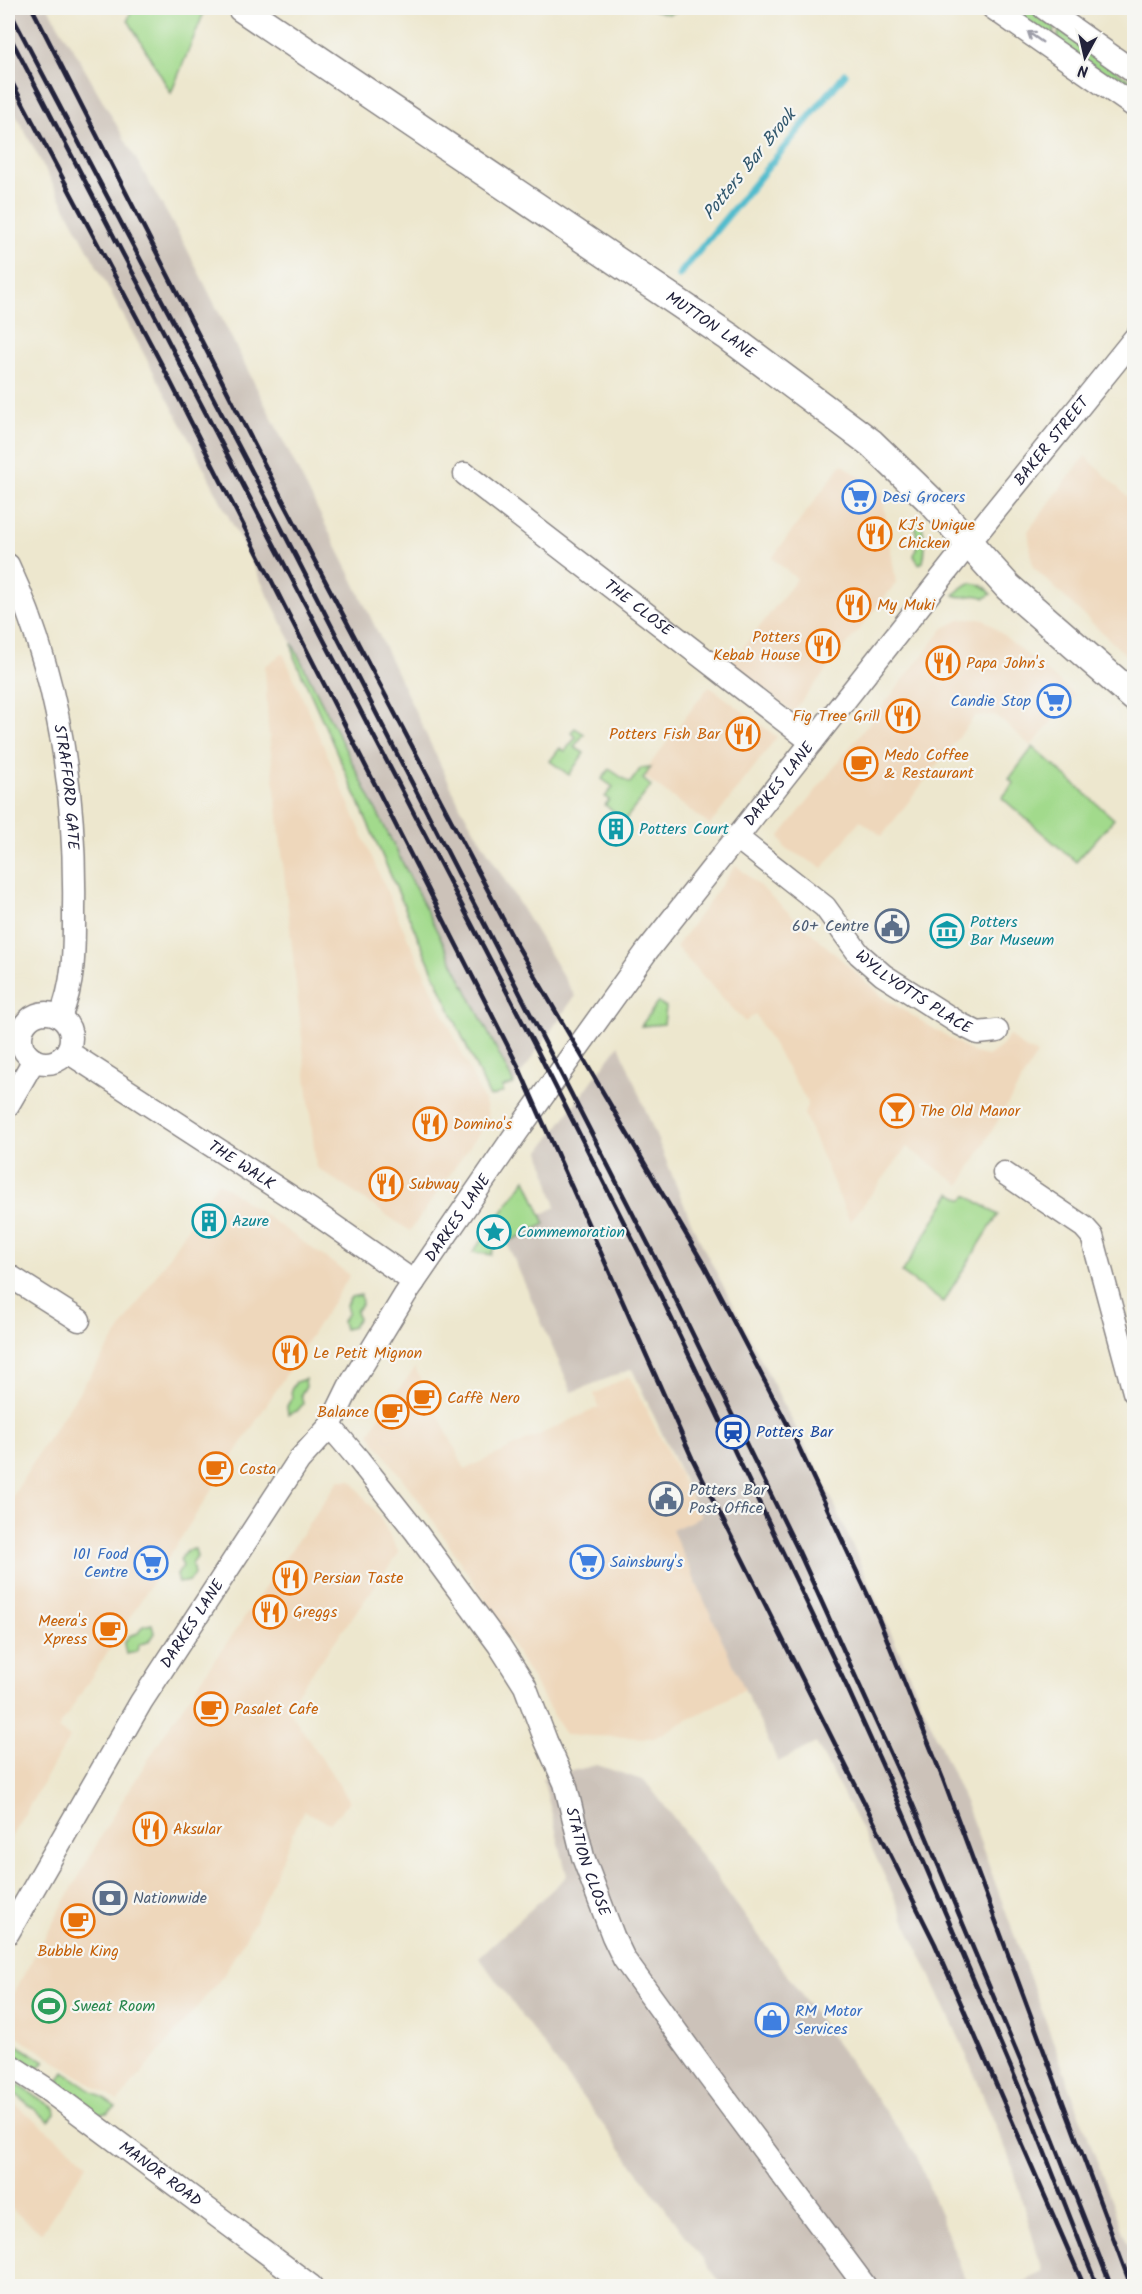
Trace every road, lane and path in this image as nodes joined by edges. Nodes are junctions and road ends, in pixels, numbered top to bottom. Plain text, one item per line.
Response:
1 (242, 8) edge
2 (993, 8) edge
3 (1044, 8) edge
4 (1134, 72) edge
5 (1134, 106) edge
6 (1134, 339) edge
7 (465, 474) dead end
8 (969, 543) junction
9 (8, 565) edge
10 (1134, 697) edge
11 (812, 742) junction
12 (736, 837) junction
13 (60, 1017) junction
14 (16, 1021) edge
15 (997, 1031) dead end
16 (68, 1052) junction
17 (34, 1060) junction
18 (8, 1105) edge
19 (1004, 1173) dead end
20 (8, 1275) edge
21 (414, 1282) junction
22 (79, 1320) dead end
23 (1134, 1392) edge
24 (330, 1426) junction
25 (8, 1933) edge
26 (8, 2064) edge
27 (311, 2286) edge
28 (865, 2286) edge

1 - 8 main road, MUTTON LANE
5 -> 2 street
3 - 4 street
6 - 8 street, BAKER STREET
7 - 11 street, THE CLOSE
8 - 10 main road, MUTTON LANE
8 - 11 street, DARKES LANE
9 - 13 street, STRAFFORD GATE
11 - 12 street, DARKES LANE
12 - 15 street, WYLLYOTTS PLACE
12 - 21 street, DARKES LANE
13 - 14 street
13 - 16 street
14 - 17 street
16 - 17 street
16 - 21 street, THE WALK
17 - 18 street
19 - 23 street
20 - 22 street
21 - 24 street, DARKES LANE
24 - 25 street, DARKES LANE
24 - 28 street, STATION CLOSE
26 - 27 street, MANOR ROAD

